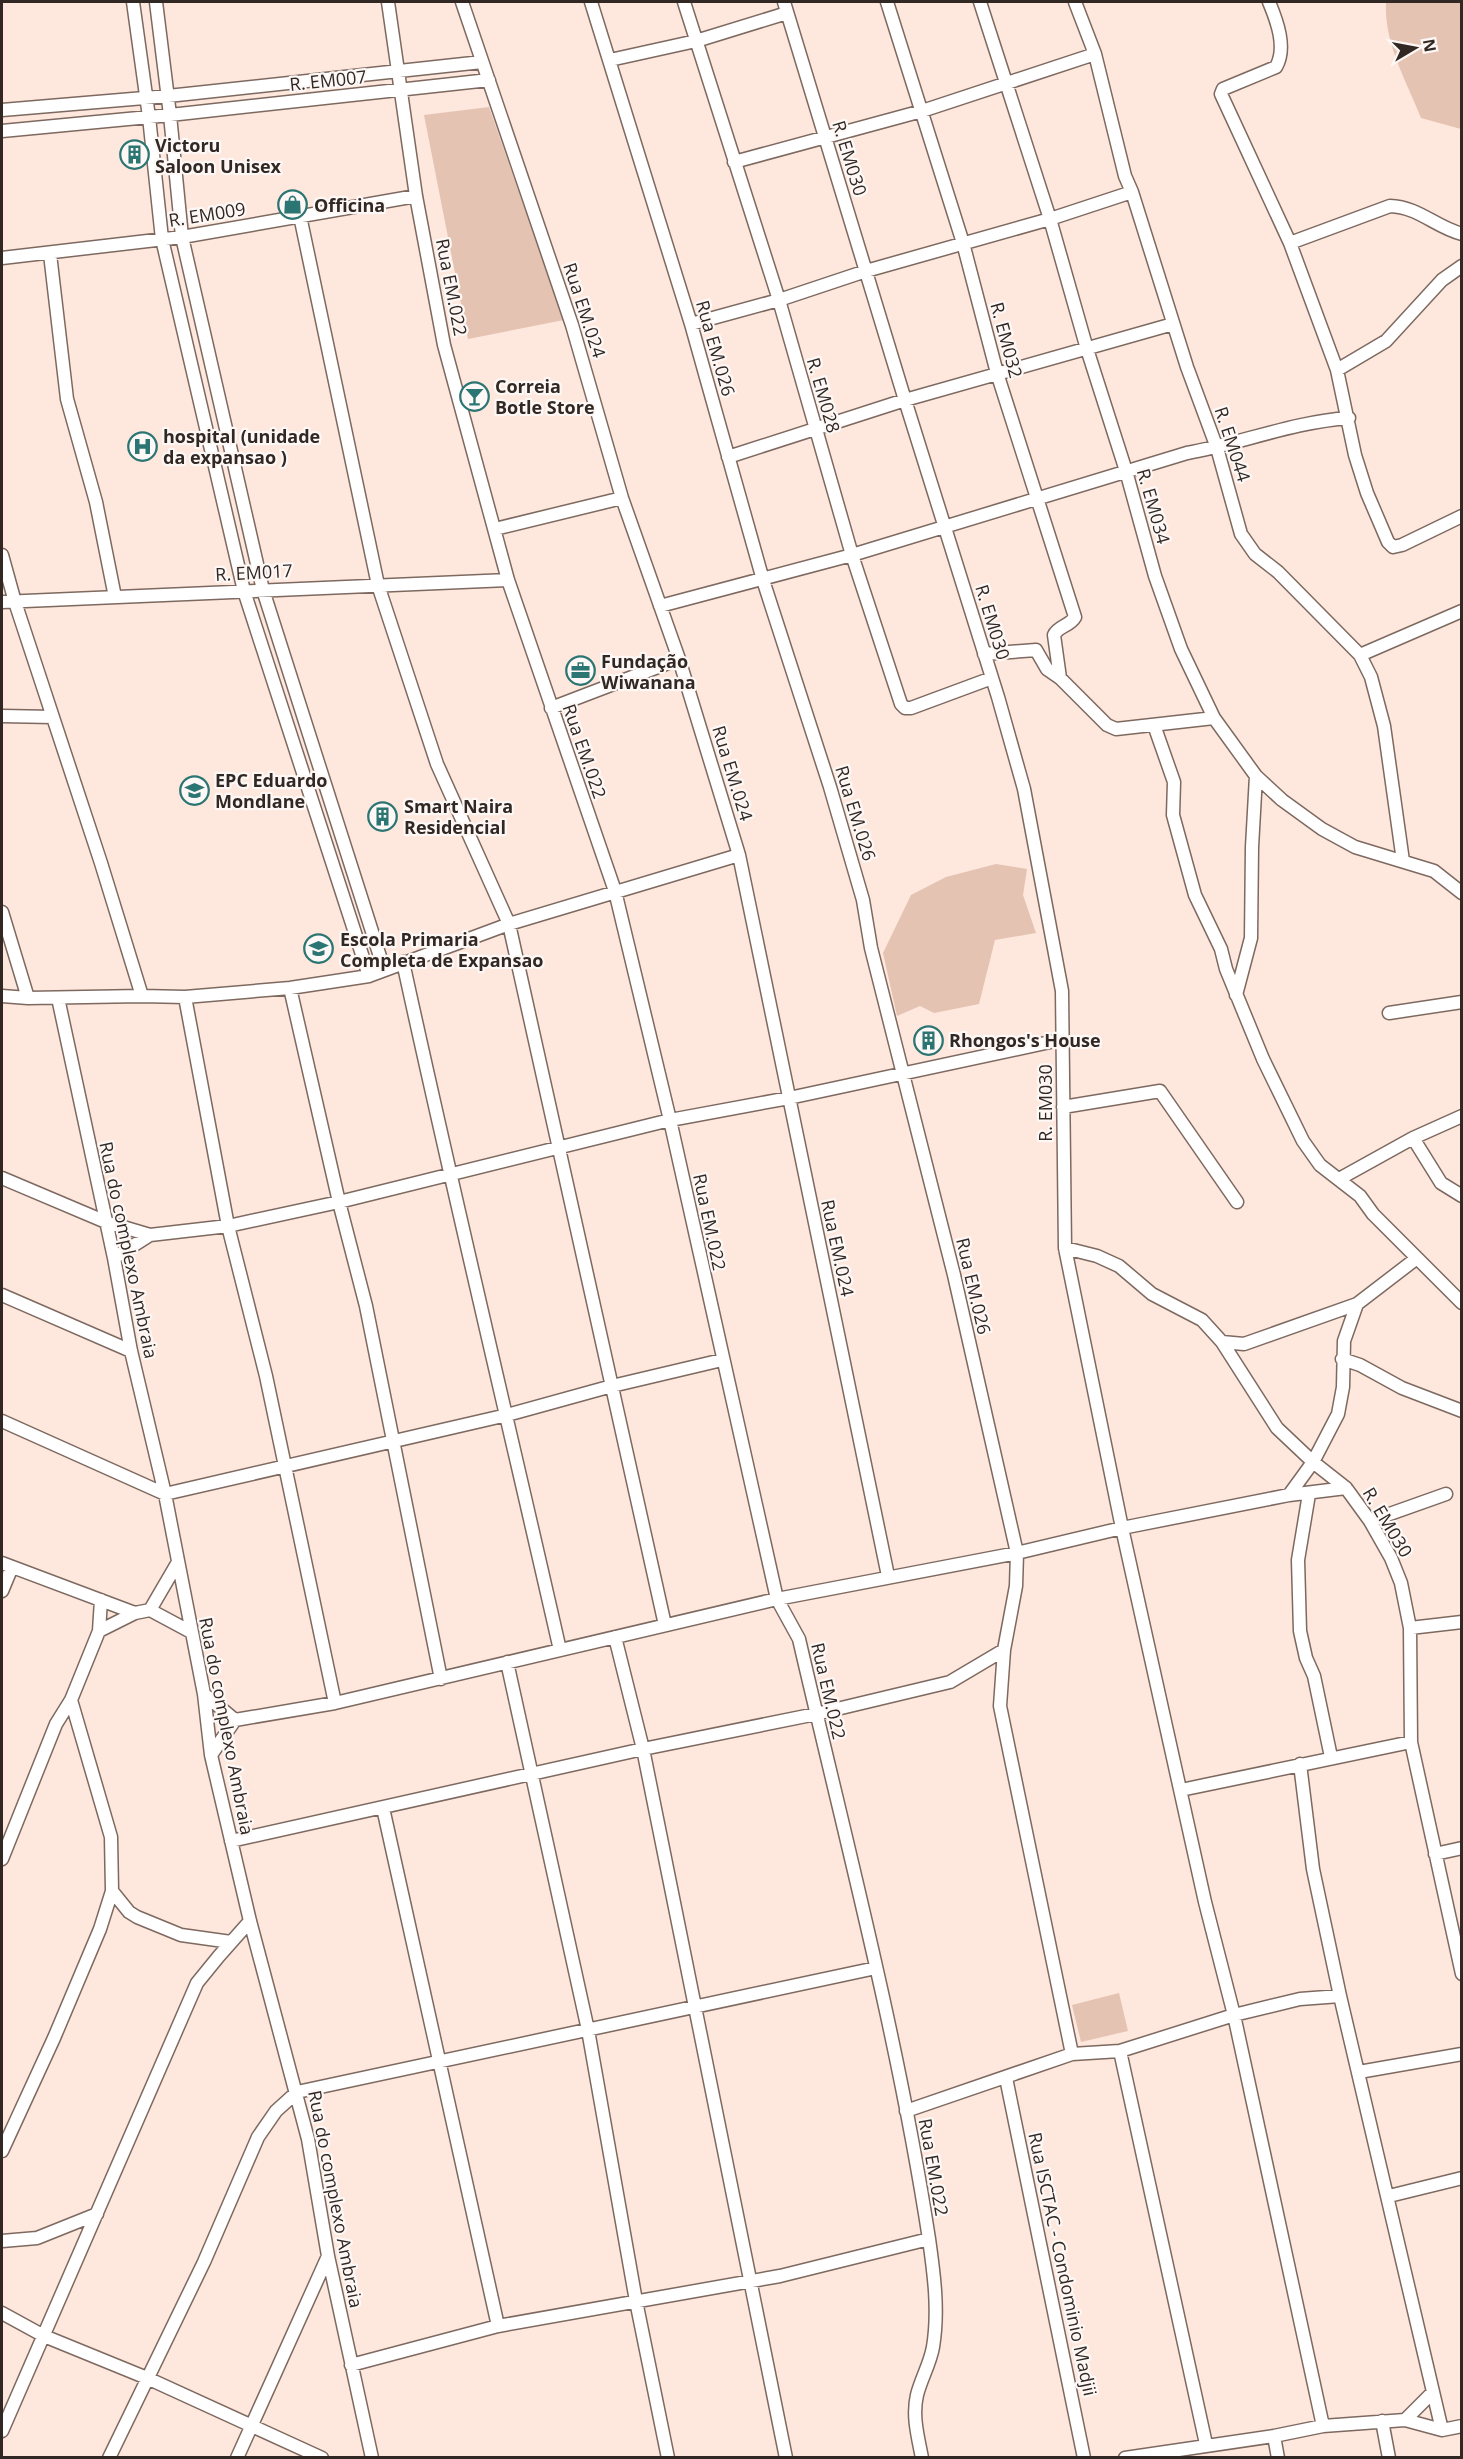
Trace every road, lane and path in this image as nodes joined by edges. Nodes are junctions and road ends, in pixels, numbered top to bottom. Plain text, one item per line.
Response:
1 (133, 2) edge
2 (156, 2) edge
3 (388, 2) edge
4 (462, 2) edge
5 (591, 2) edge
6 (684, 2) edge
7 (887, 2) edge
8 (980, 2) edge
9 (1075, 2) edge
10 (1269, 2) edge
11 (785, 7) edge
12 (696, 41) junction
13 (1095, 54) junction
14 (609, 60) junction
15 (482, 62) junction
16 (399, 70) junction
17 (489, 80) junction
18 (1007, 84) junction
19 (401, 89) junction
20 (168, 96) junction
21 (146, 97) junction
22 (2, 110) edge
23 (922, 111) junction
24 (170, 115) junction
25 (149, 117) junction
26 (2, 131) edge
27 (825, 137) junction
28 (734, 162) junction
29 (1132, 192) junction
30 (416, 195) junction
31 (300, 216) junction
32 (1050, 219) junction
33 (1461, 234) edge
34 (182, 237) junction
35 (162, 239) junction
36 (963, 243) junction
37 (1290, 243) junction
38 (50, 254) junction
39 (2, 258) edge
40 (1461, 266) edge
41 (866, 271) junction
42 (779, 300) junction
43 (691, 324) junction
44 (1173, 324) junction
45 (1087, 349) junction
46 (1337, 370) junction
47 (997, 373) junction
48 (905, 400) junction
49 (1349, 418) junction
50 (815, 427) junction
51 (1217, 448) junction
52 (728, 457) junction
53 (1126, 471) junction
54 (622, 498) junction
55 (1035, 498) junction
56 (1461, 516) edge
57 (944, 526) junction
58 (495, 529) junction
59 (2, 555) edge
60 (852, 555) junction
61 (508, 580) junction
62 (763, 580) junction
63 (378, 585) junction
64 (263, 590) junction
65 (244, 591) junction
66 (115, 597) junction
67 (2, 602) edge
68 (15, 602) junction
69 (660, 606) junction
70 (1461, 611) edge
71 (984, 654) junction
72 (1360, 655) junction
73 (679, 659) junction
74 (992, 678) junction
75 (1060, 678) junction
76 (551, 708) junction
77 (2, 716) edge
78 (53, 717) junction
79 (1214, 718) junction
80 (1154, 725) junction
81 (1256, 776) junction
82 (739, 855) junction
83 (1403, 861) junction
84 (615, 891) junction
85 (1461, 893) edge
86 (2, 912) edge
87 (509, 924) junction
88 (403, 962) junction
89 (1244, 968) junction
90 (384, 969) junction
91 (1226, 969) junction
92 (369, 976) junction
93 (290, 988) junction
94 (1236, 995) junction
95 (2, 996) edge
96 (142, 996) junction
97 (28, 998) junction
98 (58, 998) junction
99 (185, 998) junction
100 (1461, 1002) edge
101 (1389, 1013) dead end
102 (1064, 1040) junction
103 (905, 1074) junction
104 (789, 1098) junction
105 (1063, 1107) junction
106 (1461, 1116) edge
107 (670, 1120) junction
108 (1413, 1138) junction
109 (558, 1147) junction
110 (449, 1174) junction
111 (2, 1178) edge
112 (1339, 1179) junction
113 (1461, 1196) edge
114 (339, 1202) junction
115 (1237, 1202) dead end
116 (106, 1222) junction
117 (228, 1226) junction
118 (150, 1235) junction
119 (1065, 1248) junction
120 (114, 1258) junction
121 (1417, 1258) junction
122 (2, 1295) edge
123 (1460, 1297) edge
124 (1357, 1304) junction
125 (1222, 1342) junction
126 (131, 1351) junction
127 (1342, 1359) junction
128 (722, 1360) junction
129 (612, 1386) junction
130 (1461, 1411) edge
131 (507, 1415) junction
132 (2, 1421) edge
133 (395, 1440) junction
134 (1313, 1462) junction
135 (285, 1466) junction
136 (1346, 1488) junction
137 (165, 1494) junction
138 (1310, 1494) junction
139 (1446, 1494) dead end
140 (1290, 1495) junction
141 (1371, 1521) junction
142 (1122, 1528) junction
143 (1017, 1553) junction
144 (178, 1562) junction
145 (7, 1565) edge
146 (888, 1576) junction
147 (2, 1591) edge
148 (777, 1599) junction
149 (101, 1600) junction
150 (150, 1610) junction
151 (135, 1613) junction
152 (1461, 1622) edge
153 (665, 1625) junction
154 (1410, 1628) junction
155 (99, 1631) junction
156 (190, 1632) junction
157 (615, 1638) junction
158 (560, 1650) junction
159 (1004, 1650) junction
160 (507, 1662) junction
161 (441, 1679) junction
162 (204, 1694) junction
163 (71, 1700) junction
164 (335, 1703) junction
165 (816, 1714) junction
166 (235, 1720) junction
167 (1410, 1742) junction
168 (643, 1749) junction
169 (211, 1755) junction
170 (1330, 1757) junction
171 (1300, 1764) junction
172 (530, 1775) junction
173 (1181, 1790) junction
174 (383, 1808) junction
175 (231, 1841) junction
176 (1461, 1848) edge
177 (1435, 1854) junction
178 (2, 1859) edge
179 (112, 1890) junction
180 (250, 1921) junction
181 (231, 1942) junction
182 (876, 1968) junction
183 (1461, 1974) edge
184 (1340, 1996) junction
185 (695, 2006) junction
186 (1234, 2015) junction
187 (588, 2030) junction
188 (1120, 2051) junction
189 (1072, 2054) junction
190 (1461, 2054) edge
191 (440, 2062) junction
192 (1359, 2072) junction
193 (1006, 2078) junction
194 (297, 2092) junction
195 (906, 2111) junction
196 (2, 2151) edge
197 (1461, 2178) edge
198 (1389, 2196) junction
199 (97, 2214) junction
200 (929, 2239) junction
201 (2, 2241) edge
202 (328, 2256) junction
203 (751, 2281) junction
204 (636, 2301) junction
205 (2, 2313) edge
206 (498, 2326) junction
207 (44, 2336) junction
208 (351, 2365) junction
209 (147, 2378) junction
210 (1433, 2392) junction
211 (1405, 2420) junction
212 (1382, 2421) junction
213 (251, 2426) junction
214 (1323, 2426) junction
215 (1461, 2426) edge
216 (1442, 2430) junction
217 (2, 2431) edge
218 (1274, 2436) junction
219 (1206, 2444) junction
220 (1162, 2454) edge
221 (109, 2457) edge
222 (237, 2457) edge
223 (322, 2457) edge
224 (372, 2457) edge
225 (668, 2457) edge
226 (786, 2457) edge
227 (922, 2457) edge
228 (1084, 2457) edge
229 (1125, 2457) edge
230 (1278, 2457) edge
231 (1389, 2457) edge

1 - 21 street
2 - 20 street
3 - 16 street, Rua EM.022
4 - 15 street, Rua EM.024
5 - 14 street, Rua EM.026
6 - 12 street, R. EM028
7 - 23 street, R. EM032
8 - 18 street, R. EM034
9 - 13 street, R. EM044
10 - 37 street
11 - 12 street
11 - 27 street, R. EM030
12 - 14 street
12 - 28 street, R. EM028
13 - 18 street
13 - 29 street, R. EM044
14 - 43 street, Rua EM.026
15 - 16 street, R. EM007
15 - 17 street, Rua EM.024
16 - 19 street, Rua EM.022
16 - 20 street, R. EM007
17 - 19 street, R. EM007
17 - 54 street, Rua EM.024
18 - 23 street
18 - 32 street, R. EM034
19 - 24 street, R. EM007
19 - 30 street, Rua EM.022
20 - 21 street, R. EM007
20 - 24 street
21 - 22 street, R. EM007
21 - 25 street
23 - 27 street
23 - 36 street, R. EM032
24 - 25 street, R. EM007
24 - 34 street
25 - 26 street, R. EM007
25 - 35 street
27 - 28 street
27 - 41 street, R. EM030
28 - 42 street, R. EM028
29 - 32 street
29 - 44 street, R. EM044
30 - 31 street, R. EM009
30 - 58 street, Rua EM.022
31 - 34 street, R. EM009
31 - 63 street
32 - 36 street
32 - 45 street, R. EM034
33 - 37 street
34 - 35 street, R. EM009
34 - 64 street
35 - 38 street, R. EM009
35 - 65 street
36 - 41 street
36 - 47 street, R. EM032
37 - 46 street
38 - 39 street, R. EM009
38 - 66 street
40 - 46 street
41 - 42 street
41 - 48 street, R. EM030
42 - 43 street
42 - 50 street, R. EM028
43 - 52 street, Rua EM.026
44 - 45 street
44 - 51 street, R. EM044
45 - 47 street
45 - 53 street, R. EM034
46 - 49 street
47 - 48 street
47 - 55 street, R. EM032
48 - 50 street
48 - 57 street, R. EM030
49 - 51 street
49 - 56 street
50 - 52 street
50 - 60 street, R. EM028
51 - 53 street
51 - 72 street, R. EM044
52 - 62 street, Rua EM.026
53 - 55 street
53 - 79 street, R. EM034
54 - 58 street
54 - 69 street, Rua EM.024
55 - 57 street
55 - 75 street, R. EM032
57 - 60 street
57 - 71 street, R. EM030
58 - 61 street, Rua EM.022
59 - 68 street
60 - 62 street
60 - 74 street, R. EM028
61 - 63 street, R. EM017
61 - 76 street, Rua EM.022
62 - 69 street
62 - 103 street, Rua EM.026
63 - 64 street, R. EM017
63 - 87 street
64 - 65 street, R. EM017
64 - 90 street
65 - 66 street, R. EM017
65 - 92 street
66 - 68 street, R. EM017
67 - 68 street, R. EM017
68 - 78 street
69 - 73 street, Rua EM.024
70 - 72 street
71 - 74 street, R. EM030
71 - 75 street
72 - 83 street, R. EM044
73 - 76 street
73 - 82 street, Rua EM.024
74 - 102 street, R. EM030
75 - 80 street
76 - 84 street, Rua EM.022
77 - 78 street
78 - 96 street
79 - 80 street
79 - 81 street, R. EM034
80 - 91 street
81 - 83 street, R. EM034
81 - 89 street
82 - 84 street
82 - 104 street, Rua EM.024
83 - 85 street, R. EM034
84 - 87 street
84 - 107 street, Rua EM.022
86 - 97 street
87 - 88 street
87 - 109 street
88 - 90 street
88 - 110 street
89 - 91 street
89 - 94 street
90 - 92 street
91 - 94 street
92 - 93 street
93 - 99 street
93 - 114 street
94 - 112 street
95 - 97 street
96 - 98 street
96 - 99 street
97 - 98 street
98 - 116 street, Rua do complexo Ambraia
99 - 117 street
100 - 101 street
102 - 103 street
102 - 105 street, R. EM030
103 - 104 street
103 - 143 street, Rua EM.026
104 - 107 street
104 - 146 street, Rua EM.024
105 - 115 street
105 - 119 street, R. EM030
106 - 108 street
107 - 109 street
107 - 128 street, Rua EM.022
108 - 112 street
108 - 113 street
109 - 110 street
109 - 129 street
110 - 114 street
110 - 131 street
111 - 116 street
112 - 121 street
114 - 117 street
114 - 133 street
116 - 118 street
116 - 120 street, Rua do complexo Ambraia
117 - 118 street
117 - 135 street
118 - 120 street
119 - 125 street, R. EM030
119 - 142 street
120 - 126 street, Rua do complexo Ambraia
121 - 123 street
121 - 124 street
122 - 126 street
124 - 125 street
124 - 127 street
125 - 134 street, R. EM030
126 - 137 street, Rua do complexo Ambraia
127 - 130 street
127 - 134 street
128 - 129 street
128 - 148 street, Rua EM.022
129 - 131 street
129 - 153 street
131 - 133 street
131 - 158 street
132 - 137 street
133 - 135 street
133 - 161 street
134 - 136 street, R. EM030
134 - 140 street
135 - 137 street
135 - 164 street
136 - 138 street
136 - 141 street, R. EM030
137 - 144 street, Rua do complexo Ambraia
138 - 140 street
138 - 170 street
139 - 141 street
140 - 142 street
141 - 154 street, R. EM030
142 - 143 street
142 - 173 street
143 - 146 street
143 - 159 street, Rua EM.026
144 - 150 street
144 - 156 street, Rua do complexo Ambraia
145 - 147 street
145 - 149 street
146 - 148 street
148 - 153 street
148 - 165 street, Rua EM.022
149 - 151 street
149 - 155 street
150 - 151 street
150 - 156 street
151 - 155 street
152 - 154 street
153 - 157 street
154 - 167 street, R. EM030
155 - 163 street
156 - 162 street, Rua do complexo Ambraia
157 - 158 street
157 - 168 street
158 - 160 street
159 - 165 street
159 - 189 street, Rua EM.026
160 - 161 street
160 - 172 street
161 - 164 street
162 - 166 street
162 - 169 street, Rua do complexo Ambraia
163 - 178 street
163 - 179 street
164 - 166 street
165 - 168 street
165 - 182 street, Rua EM.022
166 - 169 street
167 - 170 street
167 - 177 street, R. EM030
168 - 172 street
168 - 185 street
169 - 175 street, Rua do complexo Ambraia
170 - 171 street
171 - 173 street
171 - 184 street
172 - 174 street
172 - 187 street
173 - 186 street
174 - 175 street
174 - 191 street
175 - 180 street, Rua do complexo Ambraia
176 - 177 street
177 - 183 street, R. EM030
179 - 181 street
179 - 196 street
180 - 181 street
180 - 194 street, Rua do complexo Ambraia
181 - 199 street
182 - 185 street
182 - 195 street, Rua EM.022
184 - 186 street
184 - 192 street
185 - 187 street
185 - 203 street
186 - 188 street
186 - 214 street
187 - 191 street
187 - 204 street
188 - 189 street
188 - 219 street
189 - 193 street
190 - 192 street
191 - 194 street
191 - 206 street
192 - 198 street
193 - 195 street
193 - 228 street, Rua ISCTAC - Condominio Madjii
194 - 202 street, Rua do complexo Ambraia
194 - 209 street
195 - 200 street, Rua EM.022
197 - 198 street
198 - 210 street
199 - 201 street
199 - 207 street
200 - 203 street
200 - 227 street, Rua EM.022
202 - 208 street, Rua do complexo Ambraia
202 - 213 street
203 - 204 street
203 - 226 street
204 - 206 street
204 - 225 street
205 - 207 street
206 - 208 street
207 - 209 street
207 - 217 street
208 - 224 street, Rua do complexo Ambraia
209 - 213 street
209 - 221 street
210 - 211 street
210 - 216 street
211 - 212 street
211 - 216 street
212 - 214 street
212 - 231 street
213 - 222 street
213 - 223 street
214 - 218 street
215 - 216 street
218 - 219 street
218 - 230 street
219 - 220 street
220 - 229 street

